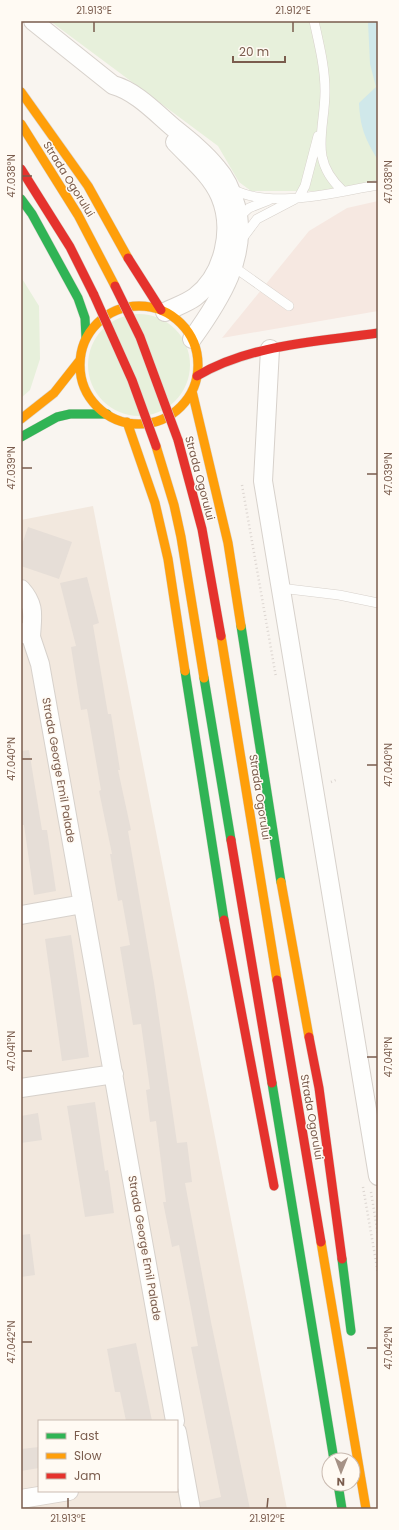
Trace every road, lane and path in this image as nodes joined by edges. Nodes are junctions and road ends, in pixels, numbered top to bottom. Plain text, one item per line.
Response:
1 (33, 21) edge
2 (314, 21) edge
3 (113, 86) junction
4 (21, 92) edge
5 (322, 123) junction
6 (21, 124) edge
7 (21, 169) edge
8 (378, 185) edge
9 (230, 188) junction
10 (343, 191) junction
11 (299, 198) junction
12 (21, 199) edge
13 (275, 199) junction
14 (239, 217) junction
15 (232, 240) junction
16 (234, 267) junction
17 (289, 306) dead end
18 (163, 311) junction
19 (378, 333) edge
20 (86, 338) junction
21 (197, 345) junction
22 (233, 348) dead end
23 (265, 350) junction
24 (80, 360) junction
25 (197, 376) junction
26 (192, 391) junction
27 (107, 414) junction
28 (21, 419) edge
29 (127, 422) junction
30 (21, 437) edge
31 (263, 481) junction
32 (216, 489) junction
33 (280, 588) junction
34 (21, 589) edge
35 (378, 603) edge
36 (26, 635) edge
37 (83, 904) junction
38 (21, 915) edge
39 (114, 1074) junction
40 (21, 1088) edge
41 (378, 1176) edge
42 (276, 1195) dead end
43 (352, 1341) dead end
44 (308, 1363) dead end
45 (354, 1379) dead end
46 (175, 1420) edge
47 (351, 1420) junction
48 (328, 1421) junction
49 (178, 1445) edge
50 (333, 1452) edge
51 (180, 1472) edge
52 (63, 1492) edge
53 (339, 1492) edge
54 (21, 1499) edge
55 (190, 1509) edge
56 (342, 1509) edge
57 (366, 1509) edge

1 - 3 street
2 - 5 lane
3 - 9 street
3 - 15 street
4 - 18 main road
5 - 10 lane
5 - 11 lane
6 - 47 main road, Strada Ogorului, bridge
7 - 48 main road, bridge
8 - 10 lane
9 - 13 lane
9 - 14 street
10 - 11 lane
11 - 13 lane
11 - 15 lane
12 - 20 main road
13 - 14 lane
14 - 15 street
15 - 16 street
15 - 18 street
16 - 17 lane
16 - 21 street
18 - 20 main road
18 - 21 main road
19 - 23 main road
20 - 24 main road
21 - 25 main road
22 - 23 main road
23 - 25 main road
23 - 31 street
24 - 27 main road
24 - 28 main road
25 - 26 main road
26 - 29 main road
26 - 32 main road
27 - 29 main road
27 - 30 main road
29 - 42 main road
31 - 32 path
31 - 33 street
32 - 43 main road
33 - 35 lane
33 - 41 street
34 - 36 street, Strada George Emil Palade
36 - 37 street, Strada George Emil Palade
37 - 38 street
37 - 39 street, Strada George Emil Palade
39 - 40 street
39 - 46 street, Strada George Emil Palade
44 - 48 main road
45 - 47 main road
47 - 57 main road, Strada Ogorului
48 - 50 main road
49 - 51 street
51 - 55 street
52 - 54 street
53 - 56 main road

